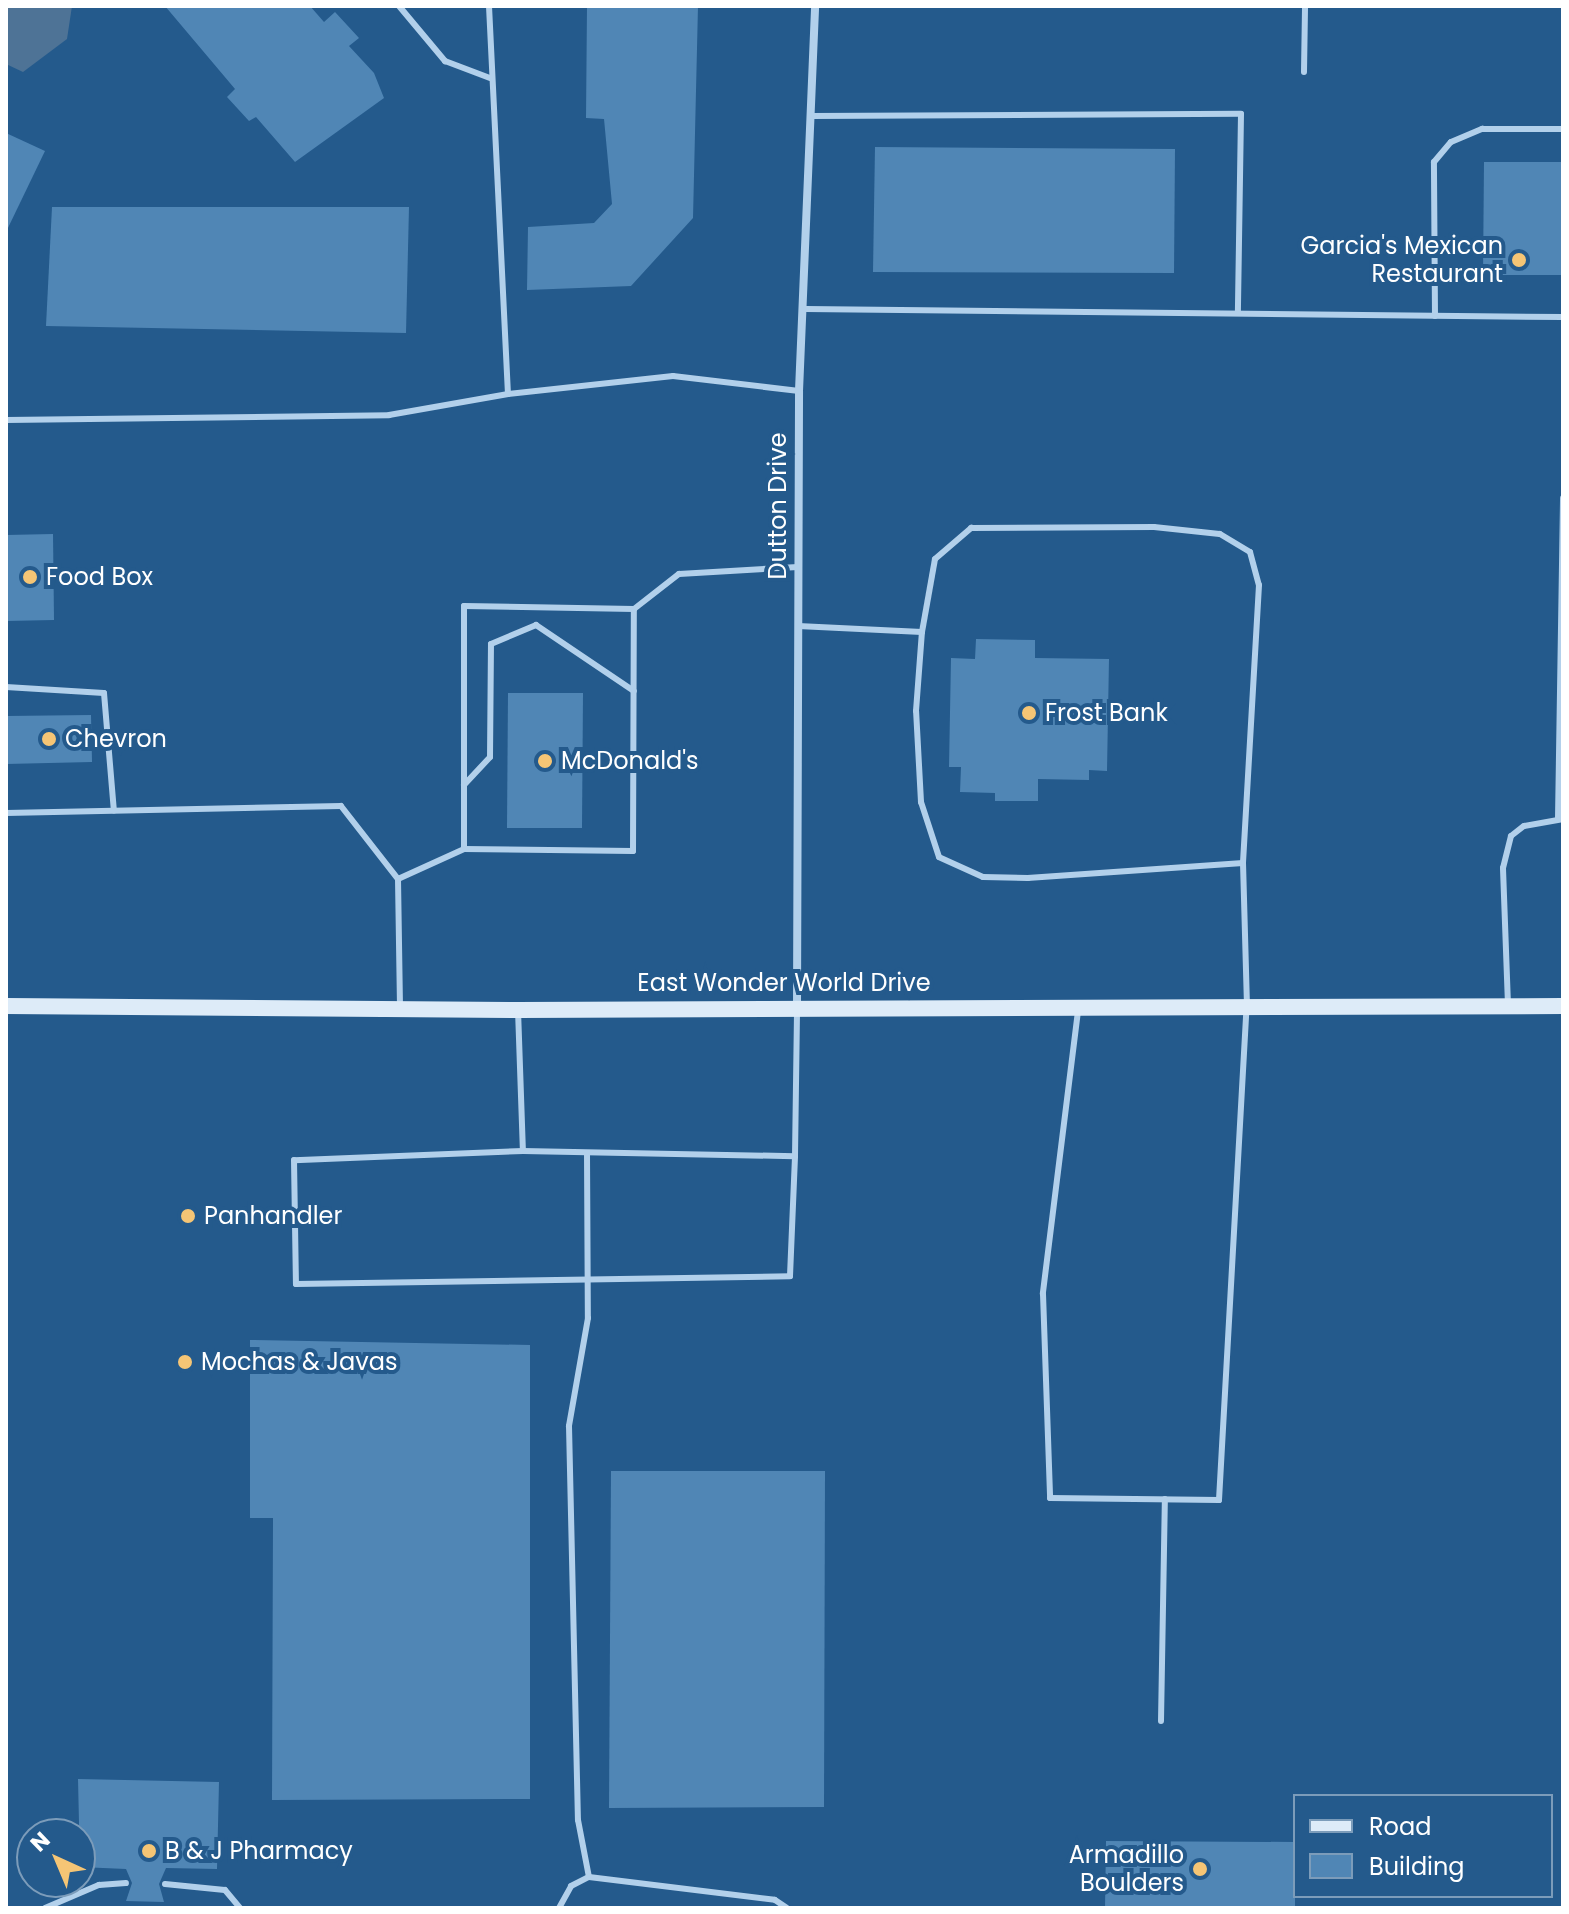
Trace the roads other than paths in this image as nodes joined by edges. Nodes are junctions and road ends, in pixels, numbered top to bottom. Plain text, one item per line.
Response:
1 (399, 6) edge
2 (489, 6) edge
3 (815, 6) edge
4 (1305, 6) edge
5 (1304, 72) dead end
6 (490, 78) junction
7 (811, 116) junction
8 (1563, 129) edge
9 (806, 309) junction
10 (1238, 312) junction
11 (1435, 316) junction
12 (1563, 317) edge
13 (799, 391) junction
14 (508, 394) junction
15 (6, 420) edge
16 (1563, 498) edge
17 (798, 567) junction
18 (634, 609) junction
19 (798, 626) junction
20 (922, 632) junction
21 (6, 687) edge
22 (634, 691) junction
23 (1562, 714) edge
24 (464, 785) junction
25 (114, 811) junction
26 (6, 813) edge
27 (1561, 819) edge
28 (464, 849) junction
29 (1243, 863) junction
30 (398, 879) junction
31 (1508, 1005) junction
32 (6, 1006) edge
33 (400, 1006) junction
34 (797, 1006) junction
35 (1079, 1006) junction
36 (1247, 1006) junction
37 (1563, 1006) edge
38 (518, 1010) junction
39 (523, 1151) junction
40 (587, 1153) junction
41 (795, 1156) junction
42 (589, 1279) junction
43 (1165, 1499) junction
44 (1161, 1721) dead end
45 (589, 1877) junction
46 (126, 1883) dead end
47 (165, 1884) dead end
48 (45, 1908) edge
49 (240, 1908) edge
50 (559, 1908) edge
51 (787, 1908) edge

1 - 6 lane
2 - 6 lane
3 - 7 street, Dutton Drive
4 - 5 lane
6 - 14 lane
7 - 9 street, Dutton Drive
7 - 10 lane
8 - 11 lane
9 - 10 lane
9 - 13 street, Dutton Drive
10 - 11 lane
11 - 12 lane
13 - 14 lane
13 - 17 street, Dutton Drive
14 - 15 lane
16 - 23 lane
17 - 18 lane
17 - 19 street, Dutton Drive
18 - 22 lane
18 - 24 lane
19 - 20 lane
19 - 34 street, Dutton Drive
20 - 29 lane
20 - 29 lane
21 - 25 lane
22 - 24 lane
22 - 28 lane
23 - 27 lane
24 - 28 lane
25 - 26 lane
25 - 30 lane
27 - 31 lane
28 - 30 lane
29 - 36 lane
30 - 33 lane
31 - 36 main road, East Wonder World Drive
31 - 37 main road, East Wonder World Drive
32 - 33 main road, East Wonder World Drive
33 - 38 main road, East Wonder World Drive
34 - 35 main road, East Wonder World Drive
34 - 38 main road, East Wonder World Drive
34 - 41 lane
35 - 36 main road, East Wonder World Drive
35 - 43 lane
36 - 43 lane
38 - 39 lane
39 - 40 lane
39 - 42 lane
40 - 41 lane
40 - 42 lane
41 - 42 lane
42 - 45 lane
43 - 44 lane
45 - 50 lane
45 - 51 lane
46 - 48 lane
47 - 49 lane

